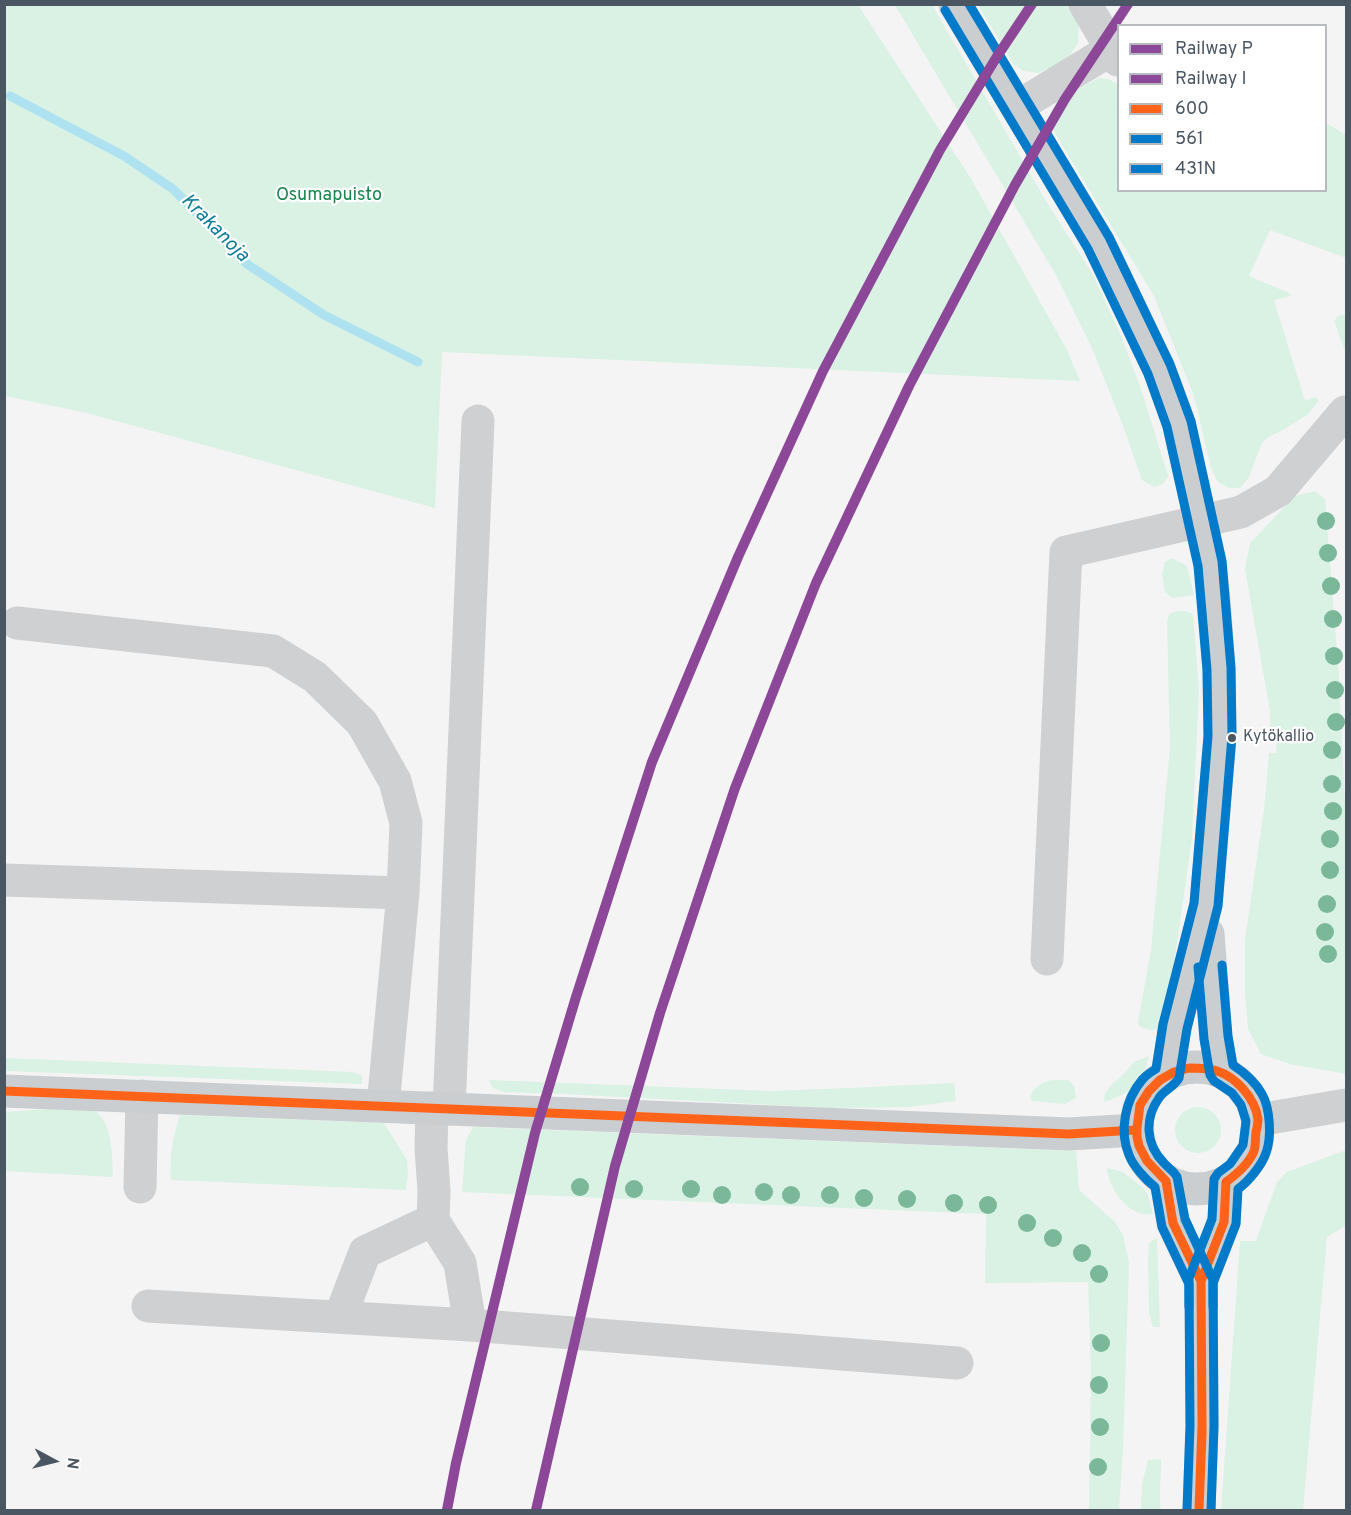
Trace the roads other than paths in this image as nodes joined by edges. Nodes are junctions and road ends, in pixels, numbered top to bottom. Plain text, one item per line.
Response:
1 (955, 4) edge
2 (1085, 4) edge
3 (1115, 54) edge
4 (1017, 107) junction
5 (1345, 412) dead end
6 (478, 421) dead end
7 (1201, 520) junction
8 (17, 624) dead end
9 (4, 880) edge
10 (403, 893) junction
11 (1206, 905) junction
12 (1047, 959) dead end
13 (1222, 1072) junction
14 (1167, 1075) junction
15 (4, 1091) edge
16 (142, 1096) junction
17 (1347, 1105) edge
18 (383, 1106) junction
19 (440, 1109) junction
20 (1258, 1120) junction
21 (1136, 1130) junction
22 (1166, 1181) junction
23 (1226, 1182) junction
24 (140, 1187) dead end
25 (434, 1220) junction
26 (1201, 1281) junction
27 (148, 1305) dead end
28 (340, 1317) junction
29 (470, 1325) junction
30 (957, 1363) dead end
31 (1199, 1510) edge

1 - 4 main road
2 - 3 street
3 - 4 street
4 - 7 main road
5 - 7 street
6 - 19 street
7 - 11 main road
7 - 12 street
8 - 10 street
9 - 10 street
10 - 18 street
11 - 13 main road
11 - 14 main road
13 - 14 main road
13 - 20 main road
14 - 21 main road
15 - 16 main road
16 - 18 main road
16 - 24 street
17 - 20 street
18 - 19 main road
19 - 21 main road
19 - 25 street
20 - 23 main road
21 - 22 main road
22 - 23 main road
22 - 26 main road
23 - 26 main road
25 - 28 street
25 - 29 street
26 - 31 main road
27 - 28 street
28 - 29 street
29 - 30 street

